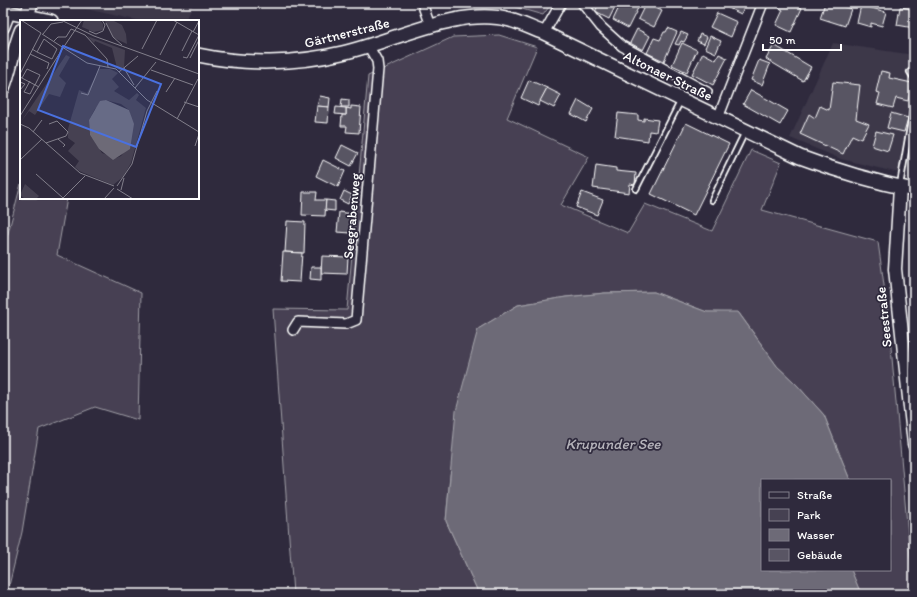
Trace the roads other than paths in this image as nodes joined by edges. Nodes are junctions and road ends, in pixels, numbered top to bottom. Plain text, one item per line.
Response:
1 (30, 3) edge
2 (422, 3) edge
3 (562, 3) edge
4 (582, 3) edge
5 (763, 3) edge
6 (8, 9) edge
7 (26, 18) edge
8 (43, 20) edge
9 (430, 26) junction
10 (3, 27) edge
11 (20, 33) edge
12 (544, 33) junction
13 (369, 47) junction
14 (199, 55) edge
15 (910, 72) dead end
16 (914, 78) edge
17 (3, 89) edge
18 (707, 92) dead end
19 (681, 100) junction
20 (914, 104) edge
21 (718, 118) junction
22 (745, 131) junction
23 (900, 187) junction
24 (636, 189) dead end
25 (914, 190) edge
26 (712, 200) dead end
27 (293, 330) dead end
28 (914, 444) edge

1 - 7 main road
2 - 9 street
3 - 12 street
4 - 18 street
5 - 21 street
6 - 7 main road
6 - 10 street
7 - 8 main road
9 - 12 main road, Altonaer Straße
9 - 13 main road, Gärtnerstraße
11 - 17 street
12 - 19 main road, Altonaer Straße
13 - 14 main road, Gärtnerstraße
13 - 27 street, Seegrabenweg
15 - 16 lane
19 - 21 main road, Altonaer Straße
19 - 24 lane
20 - 23 lane
21 - 22 main road, Altonaer Straße
22 - 23 main road, Altonaer Straße
22 - 26 lane
23 - 25 main road, Altonaer Straße
23 - 28 street, Seestraße

